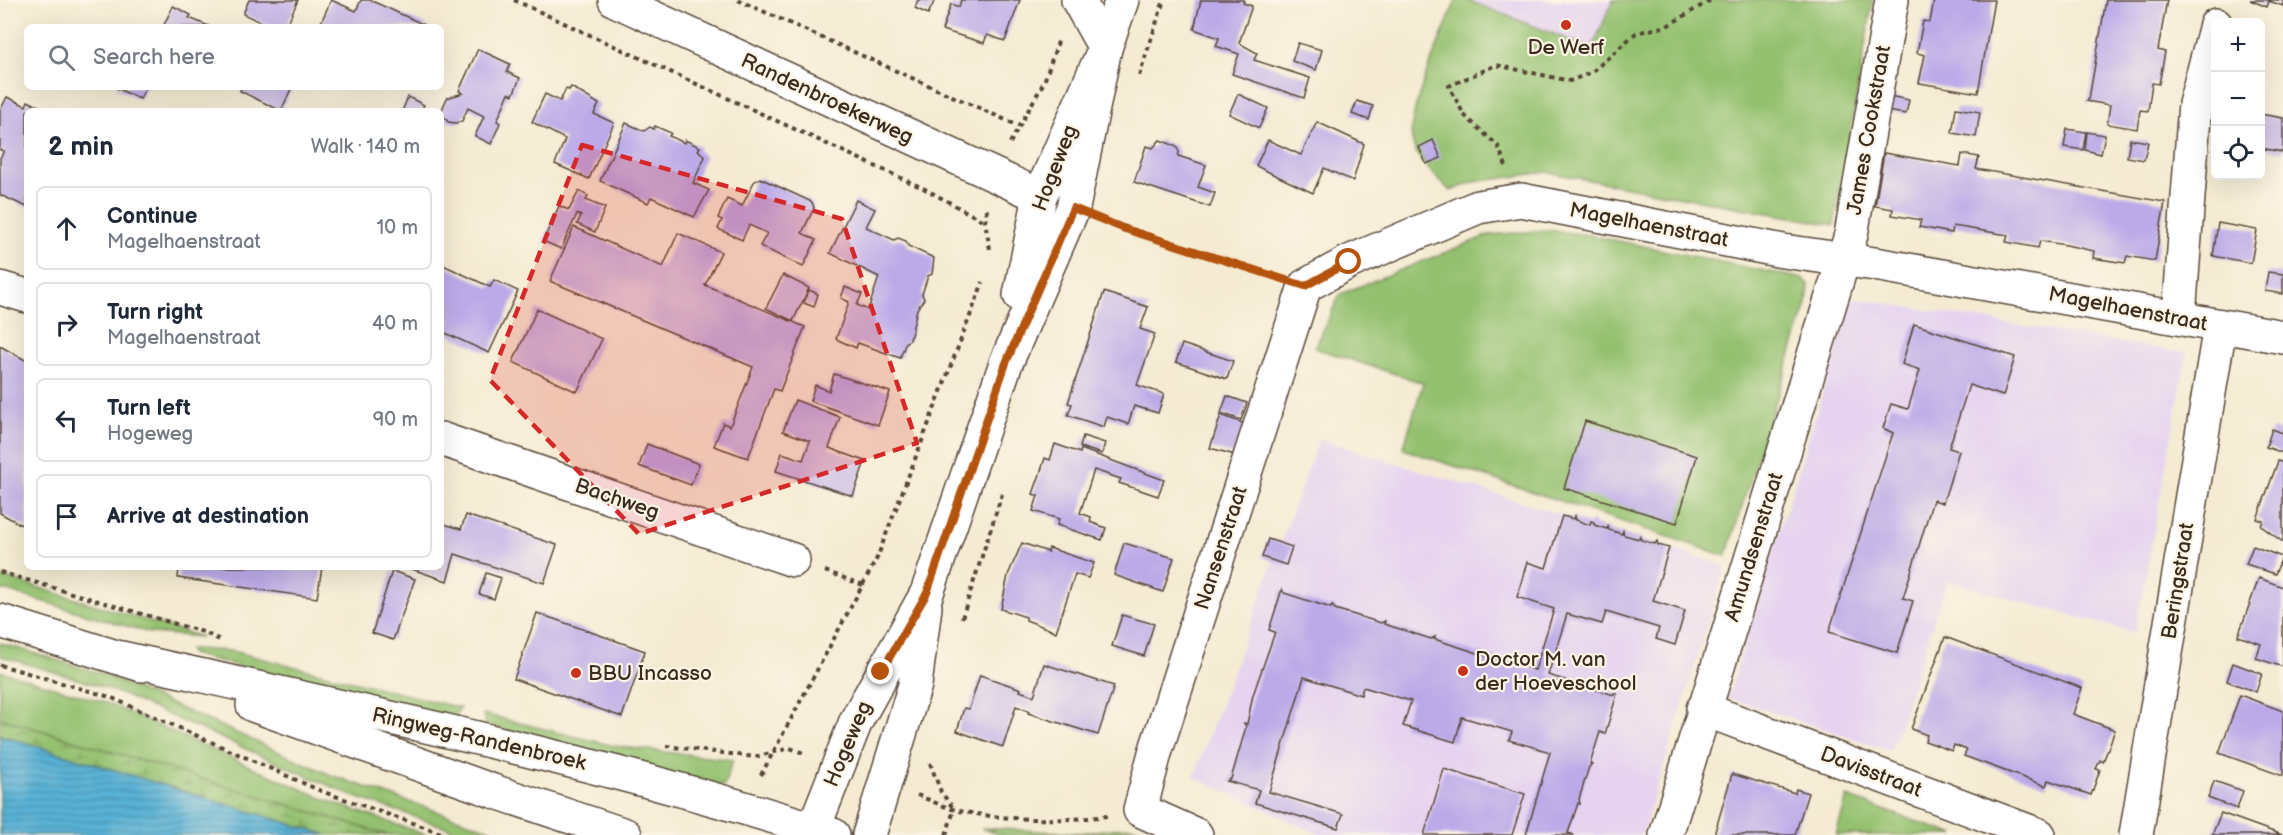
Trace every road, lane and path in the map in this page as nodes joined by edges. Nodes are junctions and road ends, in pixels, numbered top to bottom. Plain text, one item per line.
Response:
1 (514, 0) edge
2 (615, 0) edge
3 (738, 0) edge
4 (1078, 0) edge
5 (1122, 0) edge
6 (1164, 0) edge
7 (1711, 0) edge
8 (1892, 0) edge
9 (2222, 0) edge
10 (2218, 18) edge
11 (1060, 35) dead end
12 (2211, 43) edge
13 (1105, 48) junction
14 (1138, 79) dead end
15 (1019, 126) junction
16 (996, 177) junction
17 (1040, 196) junction
18 (1521, 200) junction
19 (1073, 208) junction
20 (986, 222) junction
21 (990, 253) dead end
22 (1843, 259) junction
23 (986, 276) dead end
24 (1305, 286) junction
25 (0, 288) edge
26 (24, 296) edge
27 (2179, 316) junction
28 (2220, 326) junction
29 (2283, 337) edge
30 (1006, 363) junction
31 (444, 440) edge
32 (1005, 487) dead end
33 (794, 560) dead end
34 (0, 572) edge
35 (927, 593) junction
36 (0, 621) edge
37 (961, 623) dead end
38 (222, 641) dead end
39 (122, 658) junction
40 (0, 665) edge
41 (1704, 709) junction
42 (774, 752) dead end
43 (929, 761) dead end
44 (954, 810) junction
45 (1140, 810) junction
46 (819, 833) edge
47 (447, 835) edge
48 (625, 835) edge
49 (869, 835) edge
50 (946, 835) edge
51 (1196, 835) edge
52 (1666, 835) edge
53 (2040, 835) edge
54 (2136, 835) edge

1 - 20 path
2 - 16 street, Randenbroekerweg
3 - 15 path
4 - 13 street
5 - 13 street, Hogeweg
6 - 14 path
7 - 18 path
8 - 22 street, James Cookstraat
9 - 10 street
11 - 15 path
12 - 27 street
13 - 17 street, Hogeweg
13 - 19 street, Hogeweg
15 - 16 path
16 - 17 street, Randenbroekerweg
16 - 20 path
17 - 30 street, Hogeweg
18 - 22 street, Magelhaenstraat
18 - 24 street, Magelhaenstraat
19 - 24 path
19 - 30 street, Hogeweg
20 - 21 path
22 - 27 street, Magelhaenstraat
22 - 41 street, Amundsenstraat
23 - 42 path
24 - 45 street, Nansenstraat
25 - 26 street
27 - 28 street, Magelhaenstraat
28 - 29 street, Magelhaenstraat
28 - 54 street, Beringstraat
30 - 35 street, Hogeweg
31 - 33 street, Bachweg
32 - 37 path
34 - 38 path
35 - 46 street, Hogeweg
35 - 49 street, Hogeweg
36 - 39 street, Ringweg-Randenbroek
39 - 46 street, Ringweg-Randenbroek
39 - 48 street, Ringweg-Randenbroek
40 - 47 path
41 - 52 street, Amundsenstraat
41 - 53 street, Davisstraat
43 - 44 path
44 - 45 path
44 - 50 path
45 - 51 street

